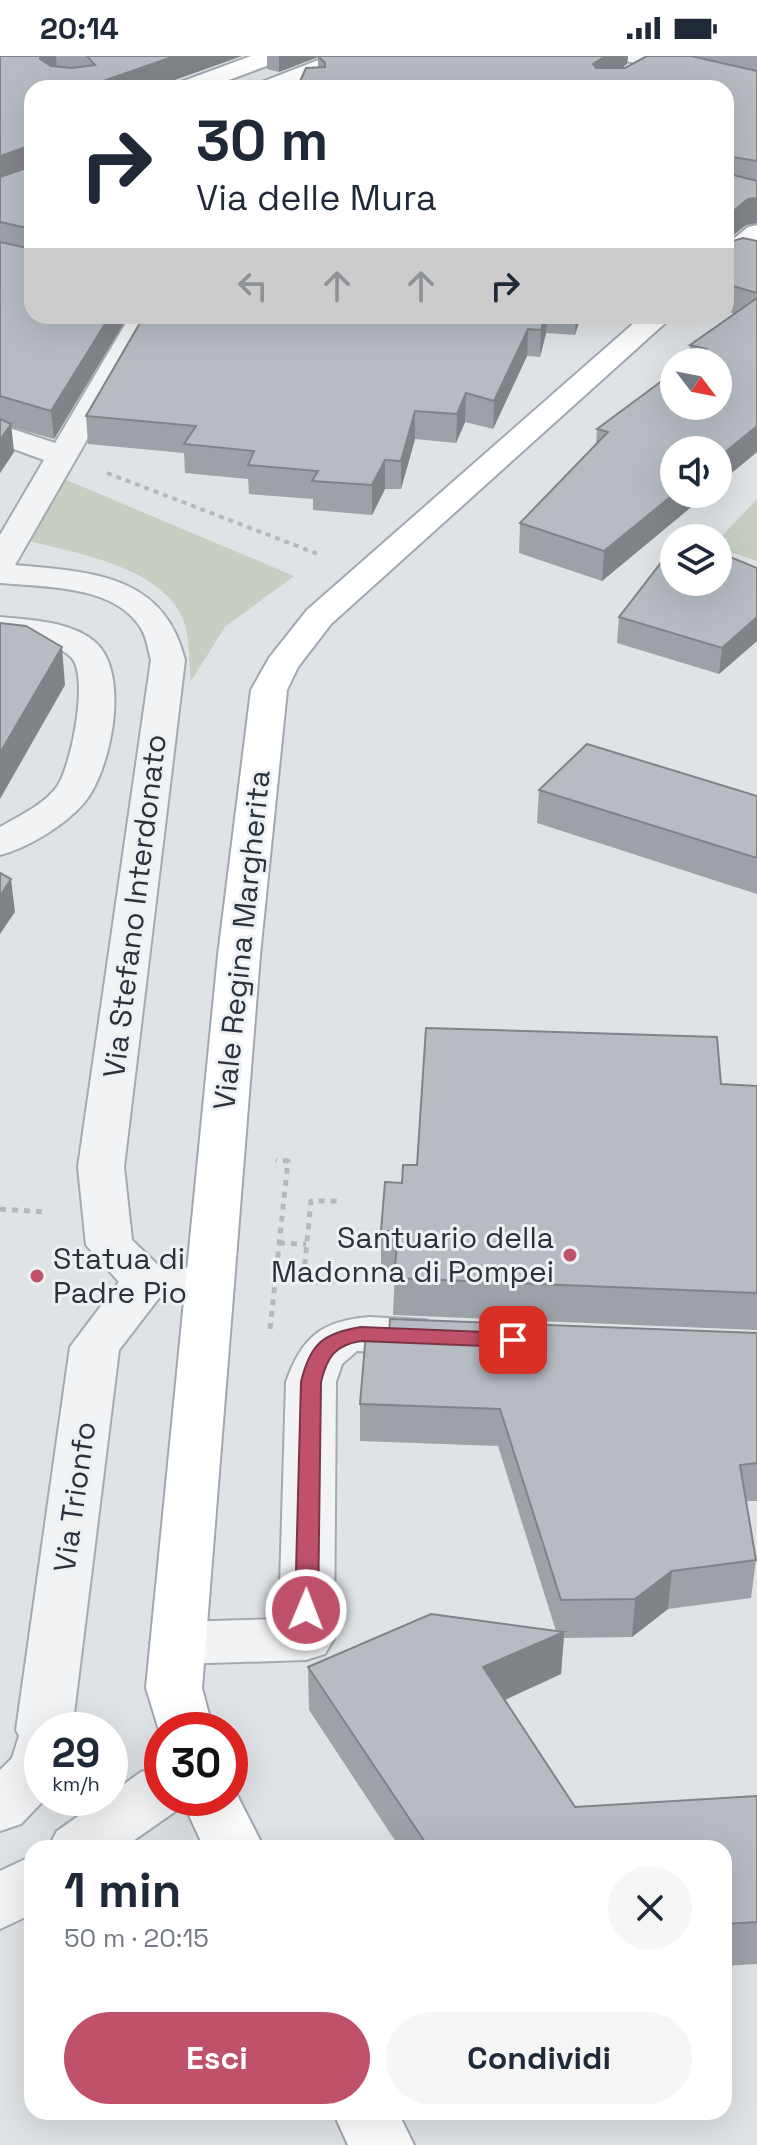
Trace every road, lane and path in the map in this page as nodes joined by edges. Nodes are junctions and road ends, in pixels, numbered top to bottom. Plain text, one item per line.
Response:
1 (272, 56) edge
2 (350, 56) edge
3 (640, 64) edge
4 (208, 80) edge
5 (292, 80) edge
6 (729, 80) edge
7 (734, 81) edge
8 (757, 85) edge
9 (757, 233) edge
10 (739, 256) edge
11 (139, 324) edge
12 (650, 324) edge
13 (0, 434) edge
14 (61, 456) junction
15 (0, 563) edge
16 (0, 573) edge
17 (368, 573) junction
18 (0, 627) edge
19 (0, 843) edge
20 (340, 1201) dead end
21 (279, 1243) dead end
22 (306, 1244) junction
23 (146, 1281) junction
24 (334, 1282) dead end
25 (210, 1285) junction
26 (472, 1339) edge
27 (178, 1643) junction
28 (46, 1712) edge
29 (180, 1712) edge
30 (24, 1783) edge
31 (144, 1802) edge
32 (0, 1807) edge
33 (219, 1816) edge
34 (89, 1840) edge
35 (230, 1840) edge
36 (24, 1886) edge
37 (0, 1903) edge
38 (369, 2120) edge
39 (381, 2145) edge

1 - 4 main road
2 - 5 main road
3 - 6 street
7 - 8 street
9 - 10 main road
11 - 14 street
12 - 17 main road, Viale Regina Margherita
13 - 14 street
14 - 15 street
14 - 17 path
16 - 23 street, Via Stefano Interdonato
17 - 25 main road, Viale Regina Margherita
18 - 19 street
20 - 22 path
21 - 22 path
22 - 24 path
23 - 25 street
23 - 28 street, Via Trionfo
25 - 27 main road, Viale Regina Margherita
26 - 27 street
27 - 29 main road, Viale Regina Margherita
30 - 32 street
31 - 34 street
33 - 35 main road
36 - 37 street
38 - 39 main road

